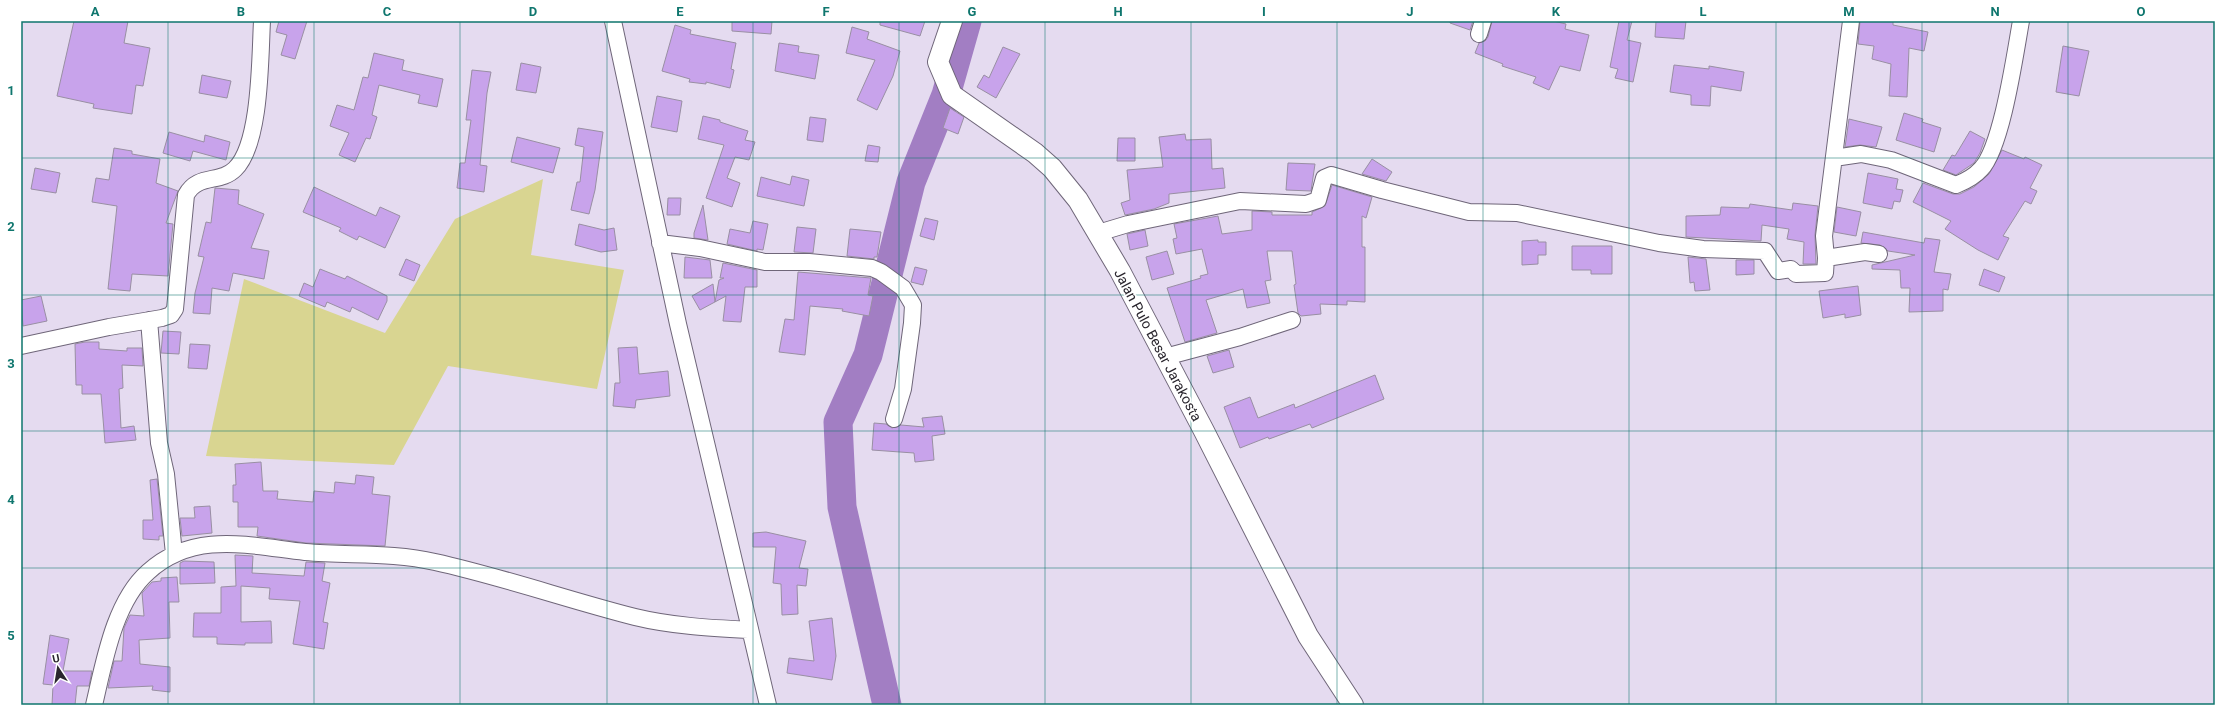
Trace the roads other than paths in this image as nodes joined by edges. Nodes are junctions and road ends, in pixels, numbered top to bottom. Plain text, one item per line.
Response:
1 (262, 21) edge
2 (613, 21) edge
3 (952, 21) edge
4 (1851, 21) edge
5 (2021, 21) edge
6 (1834, 158) junction
7 (1098, 233) junction
8 (660, 243) junction
9 (1879, 254) dead end
10 (1826, 258) junction
11 (149, 320) junction
12 (1292, 320) dead end
13 (21, 346) edge
14 (1165, 357) junction
15 (894, 419) dead end
16 (174, 554) junction
17 (749, 630) junction
18 (94, 705) edge
19 (768, 705) edge
20 (1353, 705) edge

1 - 11 street
2 - 8 street
3 - 7 street, Jalan Pulo Besar Jarakosta
4 - 6 street
5 - 6 street
6 - 10 street
7 - 10 street
7 - 14 street, Jalan Pulo Besar Jarakosta
8 - 15 street
8 - 17 street
9 - 10 street
11 - 13 street
11 - 16 street
12 - 14 street
14 - 20 street, Jalan Pulo Besar Jarakosta
16 - 17 street
16 - 18 street
17 - 19 street

